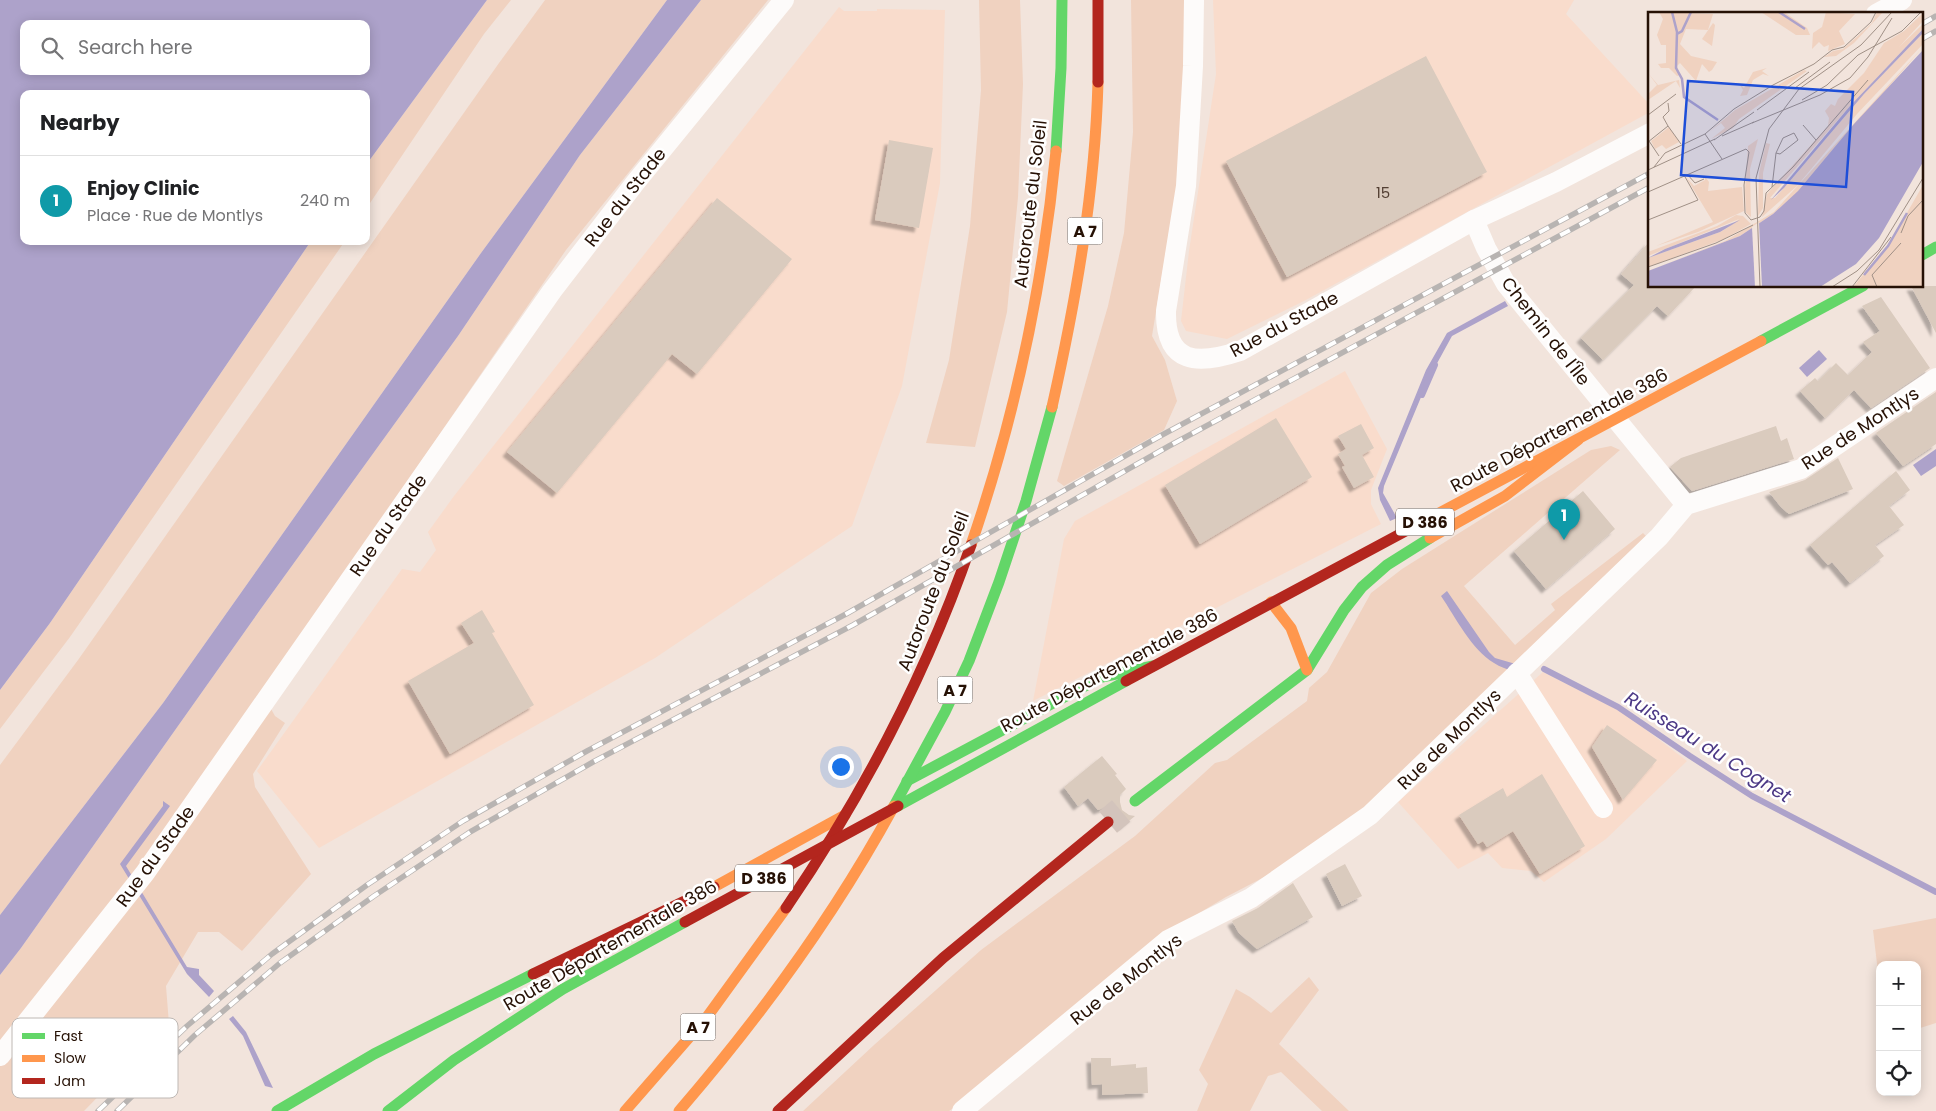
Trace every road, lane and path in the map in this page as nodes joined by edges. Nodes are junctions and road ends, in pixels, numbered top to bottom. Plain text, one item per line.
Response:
1 (784, 0) edge
2 (1062, 0) edge
3 (1098, 0) edge
4 (1194, 0) edge
5 (1902, 0) edge
6 (1880, 12) edge
7 (1648, 134) edge
8 (1474, 220) junction
9 (1936, 247) edge
10 (1924, 254) edge
11 (1859, 288) edge
12 (1936, 378) edge
13 (1617, 419) junction
14 (1578, 440) junction
15 (1686, 505) junction
16 (1271, 602) junction
17 (1153, 666) junction
18 (1307, 670) junction
19 (1517, 673) junction
20 (888, 792) dead end
21 (1135, 801) dead end
22 (862, 806) dead end
23 (1603, 808) dead end
24 (1108, 822) tunnel mouth
25 (30, 1018) edge
26 (12, 1041) edge
27 (0, 1056) edge
28 (277, 1111) edge
29 (388, 1111) edge
30 (625, 1111) edge
31 (679, 1111) edge
32 (778, 1111) edge
33 (962, 1111) edge

1 - 25 street, Rue du Stade
2 - 30 main road, Autoroute du Soleil / A 7
3 - 31 main road, A 7
4 - 8 street, Rue du Stade
5 - 6 street
7 - 8 street, Rue du Stade
8 - 13 street, Chemin de l'Île
9 - 10 main road
11 - 13 main road, Route Départementale 386 / D 386
12 - 15 street, Rue de Montlys
13 - 14 main road, Route Départementale 386 / D 386
13 - 15 street, Chemin de l'Île
14 - 16 main road, Route Départementale 386 / D 386
14 - 18 main road
15 - 19 street, Rue de Montlys
16 - 17 main road, Route Départementale 386 / D 386
16 - 18 main road
17 - 20 main road
17 - 29 main road, Route Départementale 386 / D 386
18 - 21 main road
19 - 23 street
19 - 33 street, Rue de Montlys
22 - 28 main road
24 - 32 main road
26 - 27 street, Rue du Stade

